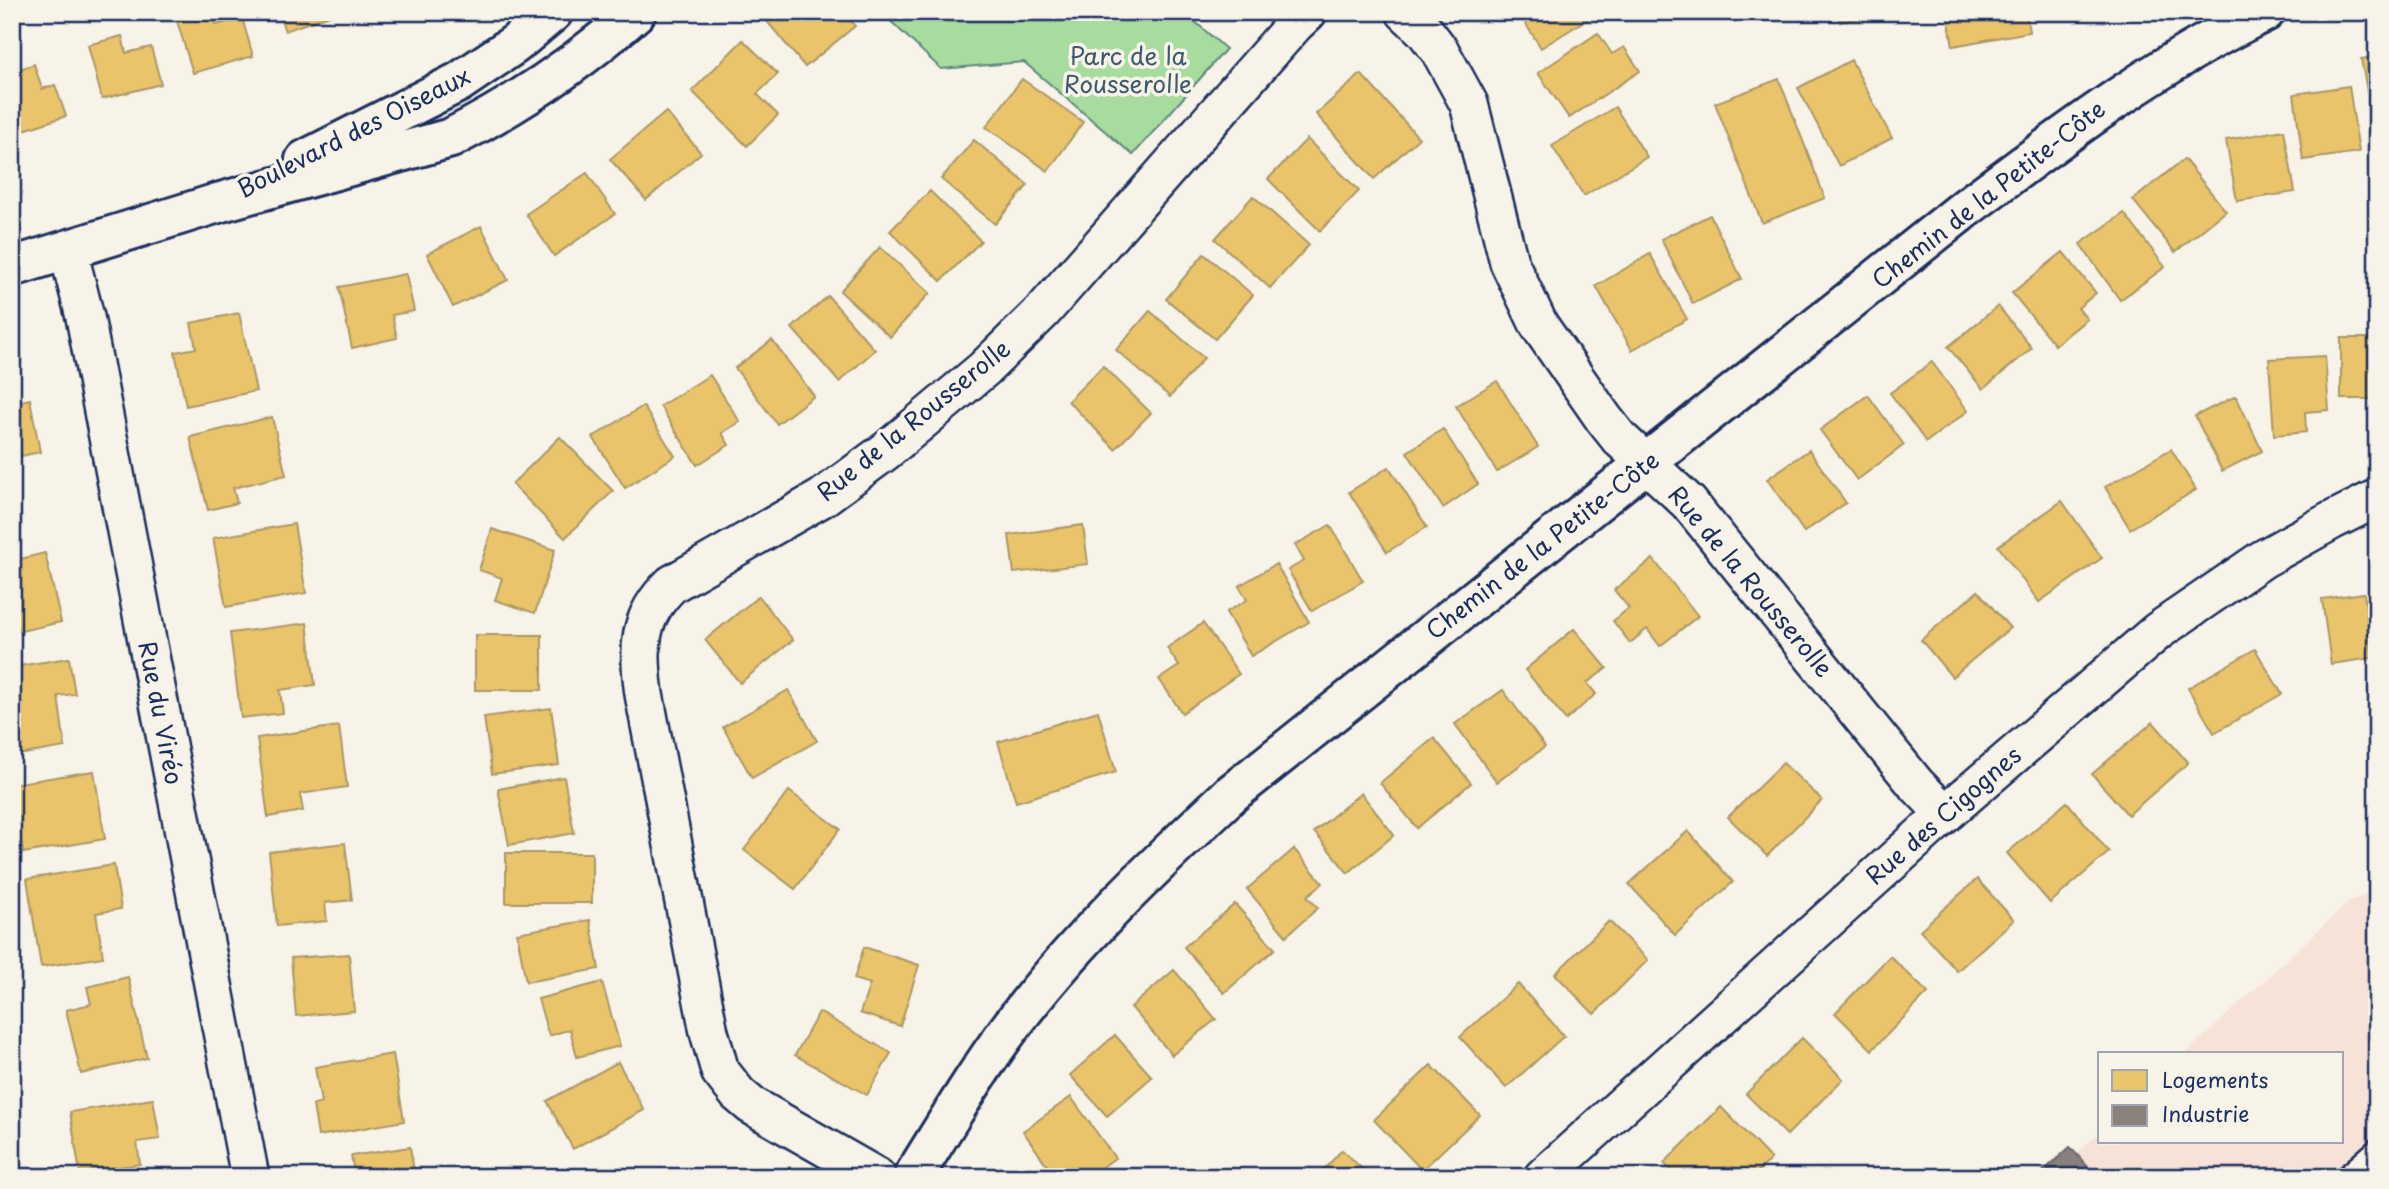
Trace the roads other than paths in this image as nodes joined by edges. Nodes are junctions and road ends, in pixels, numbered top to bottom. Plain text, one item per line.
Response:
1 (554, 12) edge
2 (636, 12) edge
3 (1308, 12) edge
4 (1405, 12) edge
5 (2265, 12) edge
6 (221, 202) junction
7 (68, 250) junction
8 (12, 267) edge
9 (1647, 463) junction
10 (2377, 498) edge
11 (1945, 814) junction
12 (2377, 1148) edge
13 (250, 1177) edge
14 (877, 1177) edge
15 (914, 1177) edge
16 (1543, 1177) edge
17 (2344, 1177) edge

1 - 6 street, Boulevard des Oiseaux
2 - 6 street, Boulevard des Oiseaux
3 - 14 street, Rue de la Rousserolle
4 - 9 street, Rue de la Rousserolle
5 - 9 street, Chemin de la Petite-Côte
6 - 7 street, Boulevard des Oiseaux
7 - 8 street, Boulevard des Oiseaux
7 - 13 street, Rue du Viréo
9 - 11 street, Rue de la Rousserolle
9 - 15 street, Chemin de la Petite-Côte
10 - 11 street, Rue des Cigognes
11 - 16 street, Rue des Cigognes
12 - 17 lane

